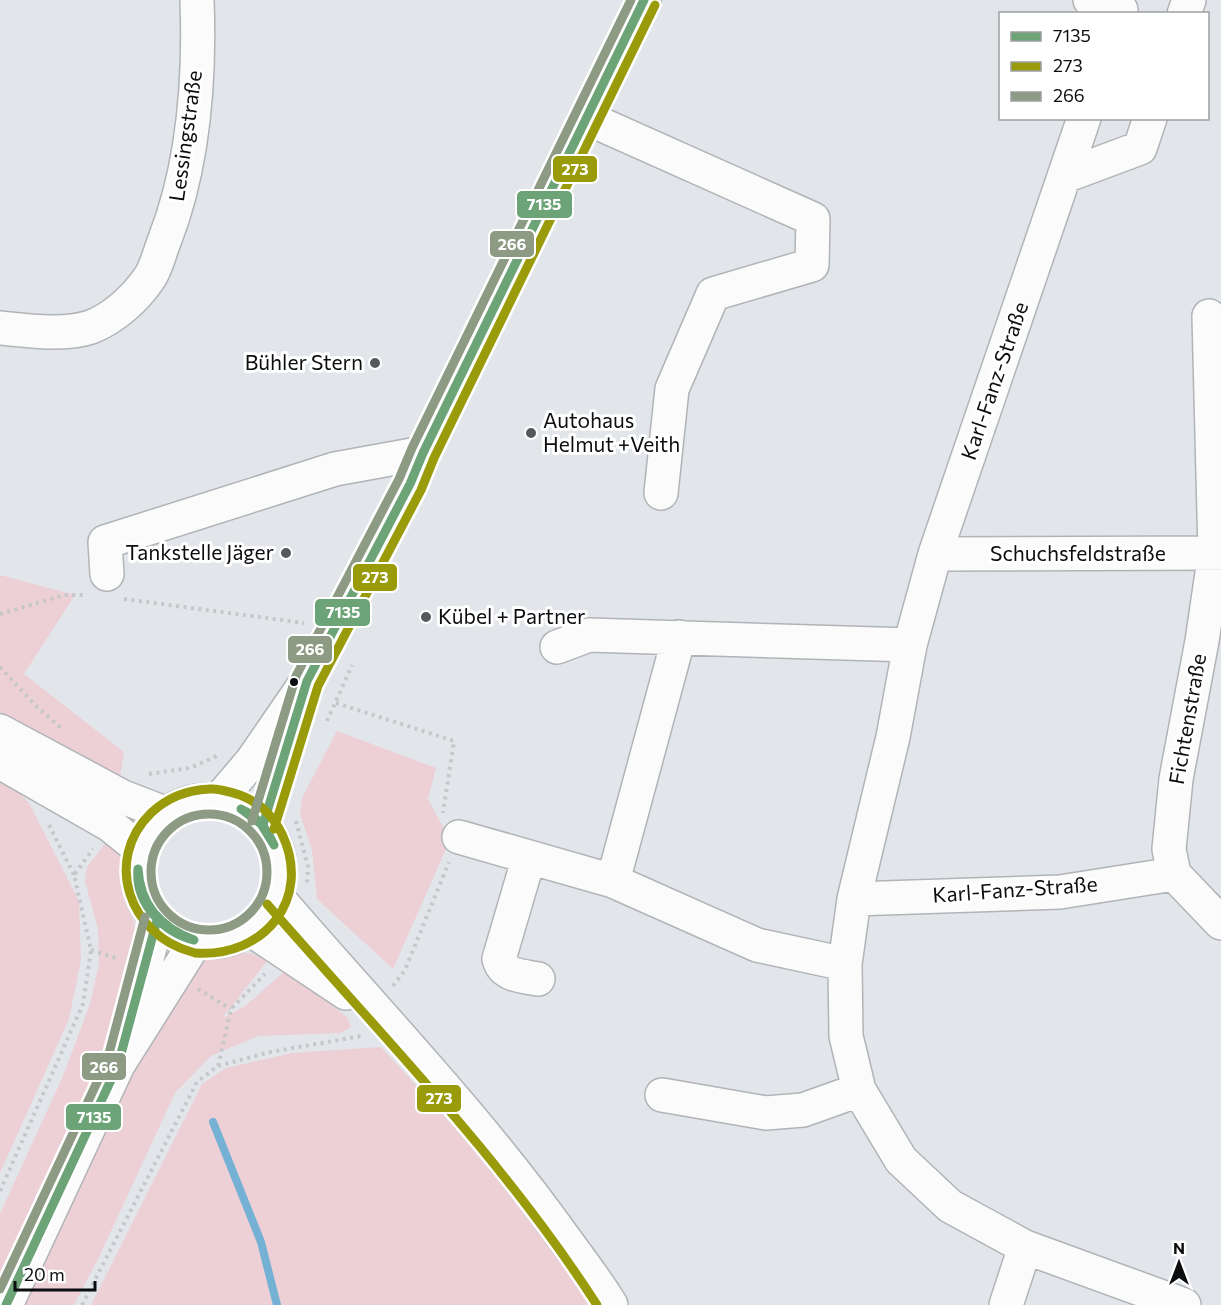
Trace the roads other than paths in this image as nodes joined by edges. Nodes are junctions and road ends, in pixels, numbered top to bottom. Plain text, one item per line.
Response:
1 (197, 0) edge
2 (644, 0) edge
3 (1090, 0) edge
4 (1120, 12) edge
5 (587, 118) junction
6 (1083, 120) edge
7 (1149, 120) edge
8 (1065, 176) junction
9 (1209, 316) dead end
10 (0, 328) edge
11 (423, 453) junction
12 (661, 494) dead end
13 (1218, 553) edge
14 (935, 554) junction
15 (104, 589) road end
16 (679, 637) junction
17 (910, 645) junction
18 (557, 647) dead end
19 (307, 681) junction
20 (0, 731) edge
21 (0, 762) edge
22 (218, 801) junction
23 (167, 813) junction
24 (263, 825) junction
25 (459, 837) road end
26 (141, 850) junction
27 (529, 857) junction
28 (1174, 874) junction
29 (613, 881) junction
30 (276, 896) junction
31 (854, 899) junction
32 (157, 920) junction
33 (1221, 923) edge
34 (250, 929) junction
35 (196, 941) junction
36 (845, 964) junction
37 (538, 979) dead end
38 (386, 1021) junction
39 (118, 1065) junction
40 (858, 1090) junction
41 (662, 1095) dead end
42 (1025, 1246) junction
43 (6, 1305) edge
44 (611, 1305) edge
45 (1006, 1305) edge
46 (1184, 1305) edge

1 - 10 street, Lessingstraße
2 - 5 street
3 - 4 street
5 - 11 street
5 - 12 street
6 - 8 street, Karl-Fanz-Straße
7 - 8 street
8 - 14 street, Karl-Fanz-Straße
9 - 13 street, Fichtenstraße
11 - 15 street
11 - 19 street
13 - 14 street, Schuchsfeldstraße
13 - 28 street, Fichtenstraße
14 - 17 street, Karl-Fanz-Straße
16 - 17 street
16 - 18 street
16 - 29 street
17 - 31 street, Karl-Fanz-Straße
19 - 22 street
19 - 24 street
20 - 23 street
21 - 26 street
22 - 23 street
22 - 24 street
23 - 26 street
24 - 30 street
25 - 27 street
26 - 32 street
27 - 29 street
27 - 37 street
28 - 31 street, Karl-Fanz-Straße
28 - 33 street
29 - 36 street
30 - 34 street
30 - 38 street
31 - 36 street, Karl-Fanz-Straße
32 - 35 street
32 - 39 street
34 - 35 street
34 - 38 street
35 - 39 street
36 - 40 street, Karl-Fanz-Straße
38 - 44 street
39 - 43 street
40 - 41 street
40 - 42 street, Karl-Fanz-Straße
42 - 45 street
42 - 46 street, Karl-Fanz-Straße

